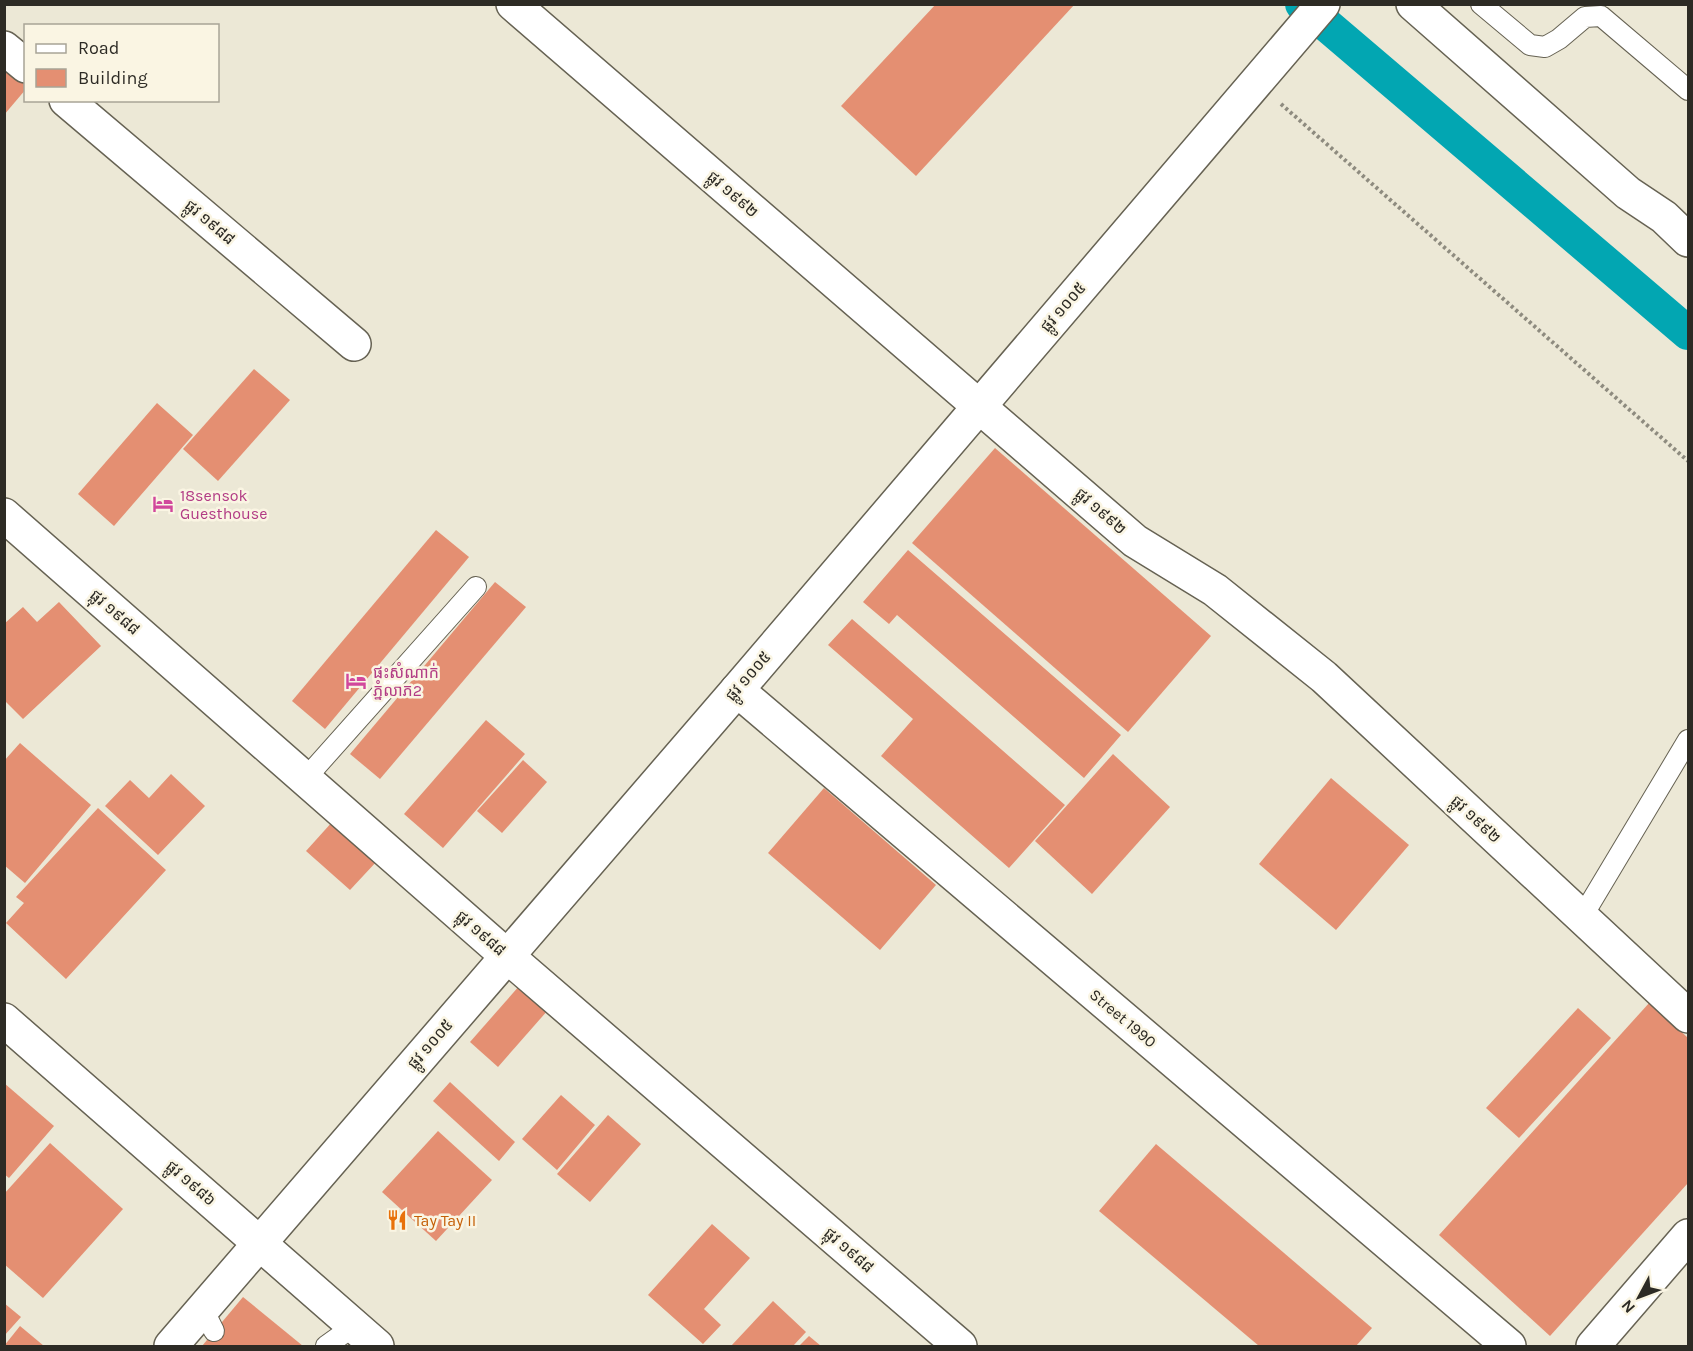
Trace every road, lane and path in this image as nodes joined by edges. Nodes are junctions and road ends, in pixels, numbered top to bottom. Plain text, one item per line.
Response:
1 (513, 4) edge
2 (1323, 4) edge
3 (1413, 4) edge
4 (1481, 4) edge
5 (4, 48) edge
6 (24, 64) edge
7 (1265, 72) junction
8 (1689, 90) edge
9 (68, 102) edge
10 (1689, 240) edge
11 (354, 344) dead end
12 (979, 405) junction
13 (1689, 461) edge
14 (4, 515) edge
15 (476, 587) dead end
16 (737, 690) junction
17 (1689, 740) edge
18 (305, 779) junction
19 (1582, 917) junction
20 (507, 956) junction
21 (1689, 1016) edge
22 (4, 1020) edge
23 (1689, 1236) edge
24 (259, 1243) junction
25 (366, 1336) edge
26 (171, 1347) edge
27 (326, 1347) edge
28 (960, 1347) edge
29 (1509, 1347) edge
30 (1593, 1347) edge

1 - 12 street, ផ្លូវ ១៩៩២
2 - 7 street, ផ្លូវ ១០០៥
3 - 10 street
4 - 8 lane
5 - 6 street
7 - 12 street, ផ្លូវ ១០០៥
7 - 13 path
9 - 11 street, ផ្លូវ ១៩៨៨
12 - 16 street, ផ្លូវ ១០០៥
12 - 19 street, ផ្លូវ ១៩៩២
14 - 18 street, ផ្លុវ ១៩៨៨
15 - 18 lane
16 - 20 street, ផ្លូវ ១០០៥
16 - 29 street, Street 1990
17 - 19 lane
18 - 20 street, ផ្លុវ ១៩៨៨
19 - 21 street, ផ្លូវ ១៩៩២
20 - 24 street, ផ្លូវ ១០០៥
20 - 28 street, ផ្លុវ ១៩៨៨
22 - 24 street, ផ្លូវ ១៩៨៦
23 - 30 street
24 - 25 street, ផ្លូវ ១៩៨៦
24 - 26 street, ផ្លូវ ១០០៥
25 - 27 lane

